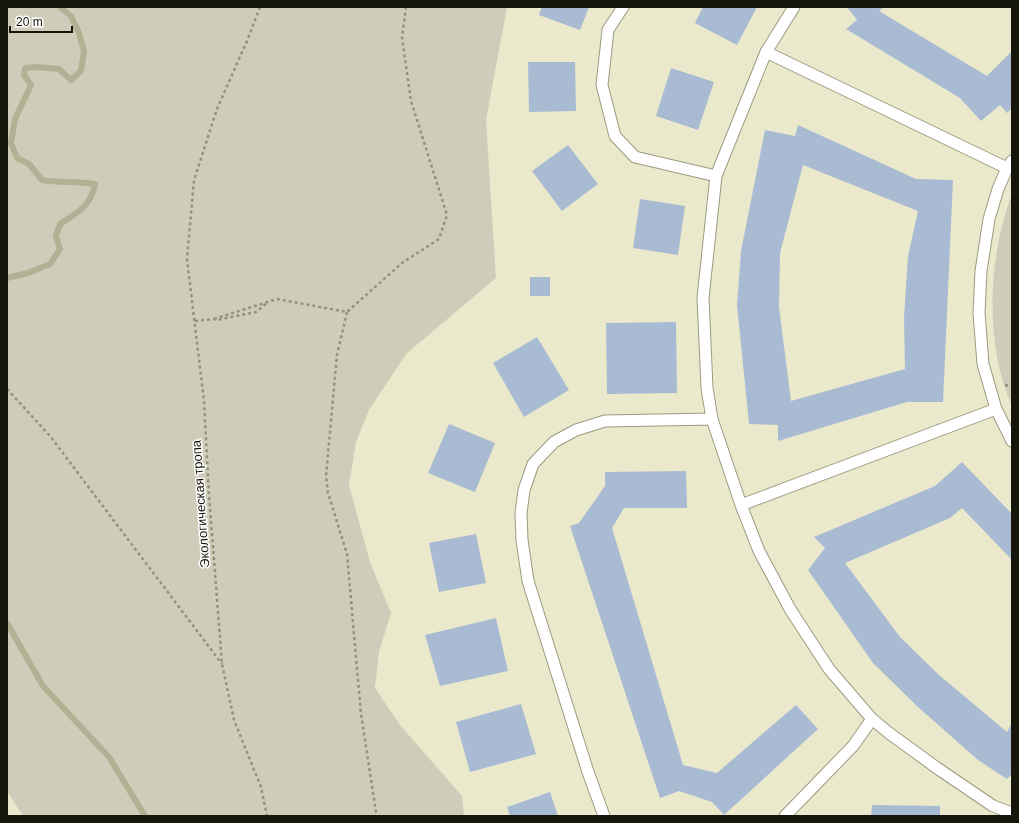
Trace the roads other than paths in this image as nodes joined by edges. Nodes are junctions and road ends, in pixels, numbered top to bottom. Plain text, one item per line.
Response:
1 (623, 7) edge
2 (794, 7) edge
3 (766, 52) junction
4 (1010, 164) edge
5 (716, 176) junction
6 (996, 409) junction
7 (712, 419) junction
8 (1012, 441) edge
9 (741, 505) junction
10 (872, 719) junction
11 (1009, 814) edge
12 (604, 816) edge
13 (785, 816) edge

1 - 5 lane
2 - 3 lane
3 - 4 lane
3 - 5 lane
4 - 6 lane
5 - 7 lane
6 - 8 lane
6 - 9 lane
7 - 9 lane
7 - 12 lane
9 - 10 lane
10 - 11 lane
10 - 13 lane

